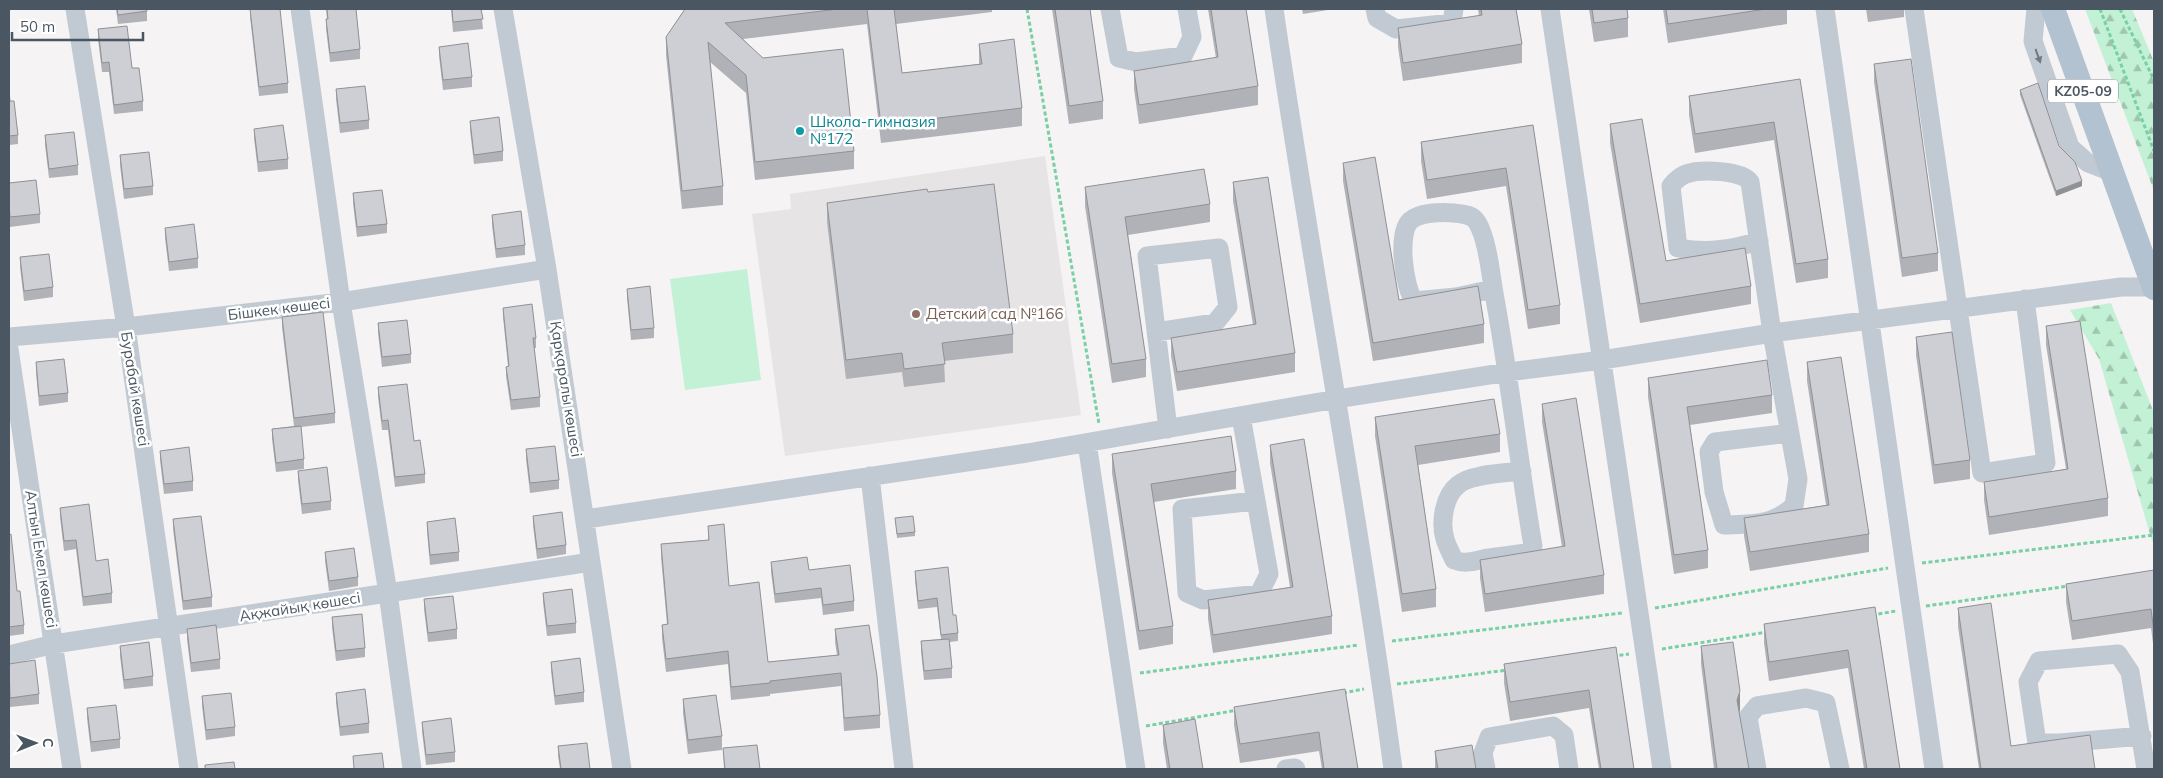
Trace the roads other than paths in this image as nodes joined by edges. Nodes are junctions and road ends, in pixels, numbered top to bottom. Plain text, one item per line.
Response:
1 (75, 9) edge
2 (300, 9) edge
3 (503, 9) edge
4 (1110, 9) edge
5 (1187, 9) edge
6 (1274, 9) edge
7 (1375, 9) edge
8 (1454, 9) edge
9 (1550, 9) edge
10 (1825, 9) edge
11 (1914, 9) edge
12 (2036, 9) edge
13 (2053, 9) edge
14 (2114, 173) junction
15 (1759, 241) junction
16 (547, 269) junction
17 (2154, 287) edge
18 (1493, 290) junction
19 (2024, 299) junction
20 (341, 302) junction
21 (1958, 308) junction
22 (1870, 320) junction
23 (126, 327) junction
24 (1156, 332) junction
25 (1772, 333) junction
26 (9, 337) edge
27 (9, 350) edge
28 (1602, 360) junction
29 (1508, 372) junction
30 (1337, 399) junction
31 (1241, 416) junction
32 (1168, 428) junction
33 (1790, 434) junction
34 (1095, 441) junction
35 (1522, 471) junction
36 (870, 476) junction
37 (1255, 501) junction
38 (586, 518) junction
39 (591, 562) junction
40 (388, 593) junction
41 (170, 626) junction
42 (54, 644) junction
43 (9, 655) edge
44 (2142, 736) junction
45 (72, 769) edge
46 (189, 769) edge
47 (412, 769) edge
48 (622, 769) edge
49 (904, 769) edge
50 (1136, 769) edge
51 (1286, 769) edge
52 (1296, 769) edge
53 (1393, 769) edge
54 (1486, 769) edge
55 (1569, 769) edge
56 (1662, 769) edge
57 (1757, 769) edge
58 (1840, 769) edge
59 (1934, 769) edge
60 (2146, 769) edge

1 - 23 street, Бурабай көшесі
2 - 20 street
3 - 16 street, Қарқаралы көшесі
4 - 5 street
6 - 30 street
7 - 8 street
9 - 28 street
10 - 22 street
11 - 21 street
12 -> 14 street
13 - 14 main road, KZ05-09
14 - 17 main road, KZ05-09
15 - 15 street
15 - 25 street
16 - 20 street, Бішкек көшесі
16 - 38 street, Қарқаралы көшесі
17 - 19 street
18 - 18 street
18 - 29 street
19 - 21 street
19 - 21 street
20 - 23 street, Бішкек көшесі
20 - 40 street
21 - 22 street
22 - 25 street
22 - 59 street
23 - 26 street, Бішкек көшесі
23 - 41 street, Бурабай көшесі
24 - 24 street
24 - 32 street
25 - 28 street
25 - 33 street
27 - 42 street, Алтын Емел көшесі
28 - 29 street
28 - 56 street
29 - 30 street
29 - 35 street
30 - 31 street
30 - 53 street
31 - 32 street
31 - 37 street
32 - 34 street
33 - 33 street
34 - 36 street
34 - 50 street
35 - 35 street
36 - 38 street
36 - 49 street
37 - 37 street
38 - 39 street, Қарқаралы көшесі
39 - 40 street, Ақжайық көшесі
39 - 48 street, Қарқаралы көшесі
40 - 41 street, Ақжайық көшесі
40 - 47 street
41 - 42 street, Ақжайық көшесі
41 - 46 street, Бурабай көшесі
42 - 43 street, Ақжайық көшесі
42 - 45 street, Алтын Емел көшесі
44 - 44 street
44 - 60 street
51 - 52 street
54 - 55 street
57 - 58 street

